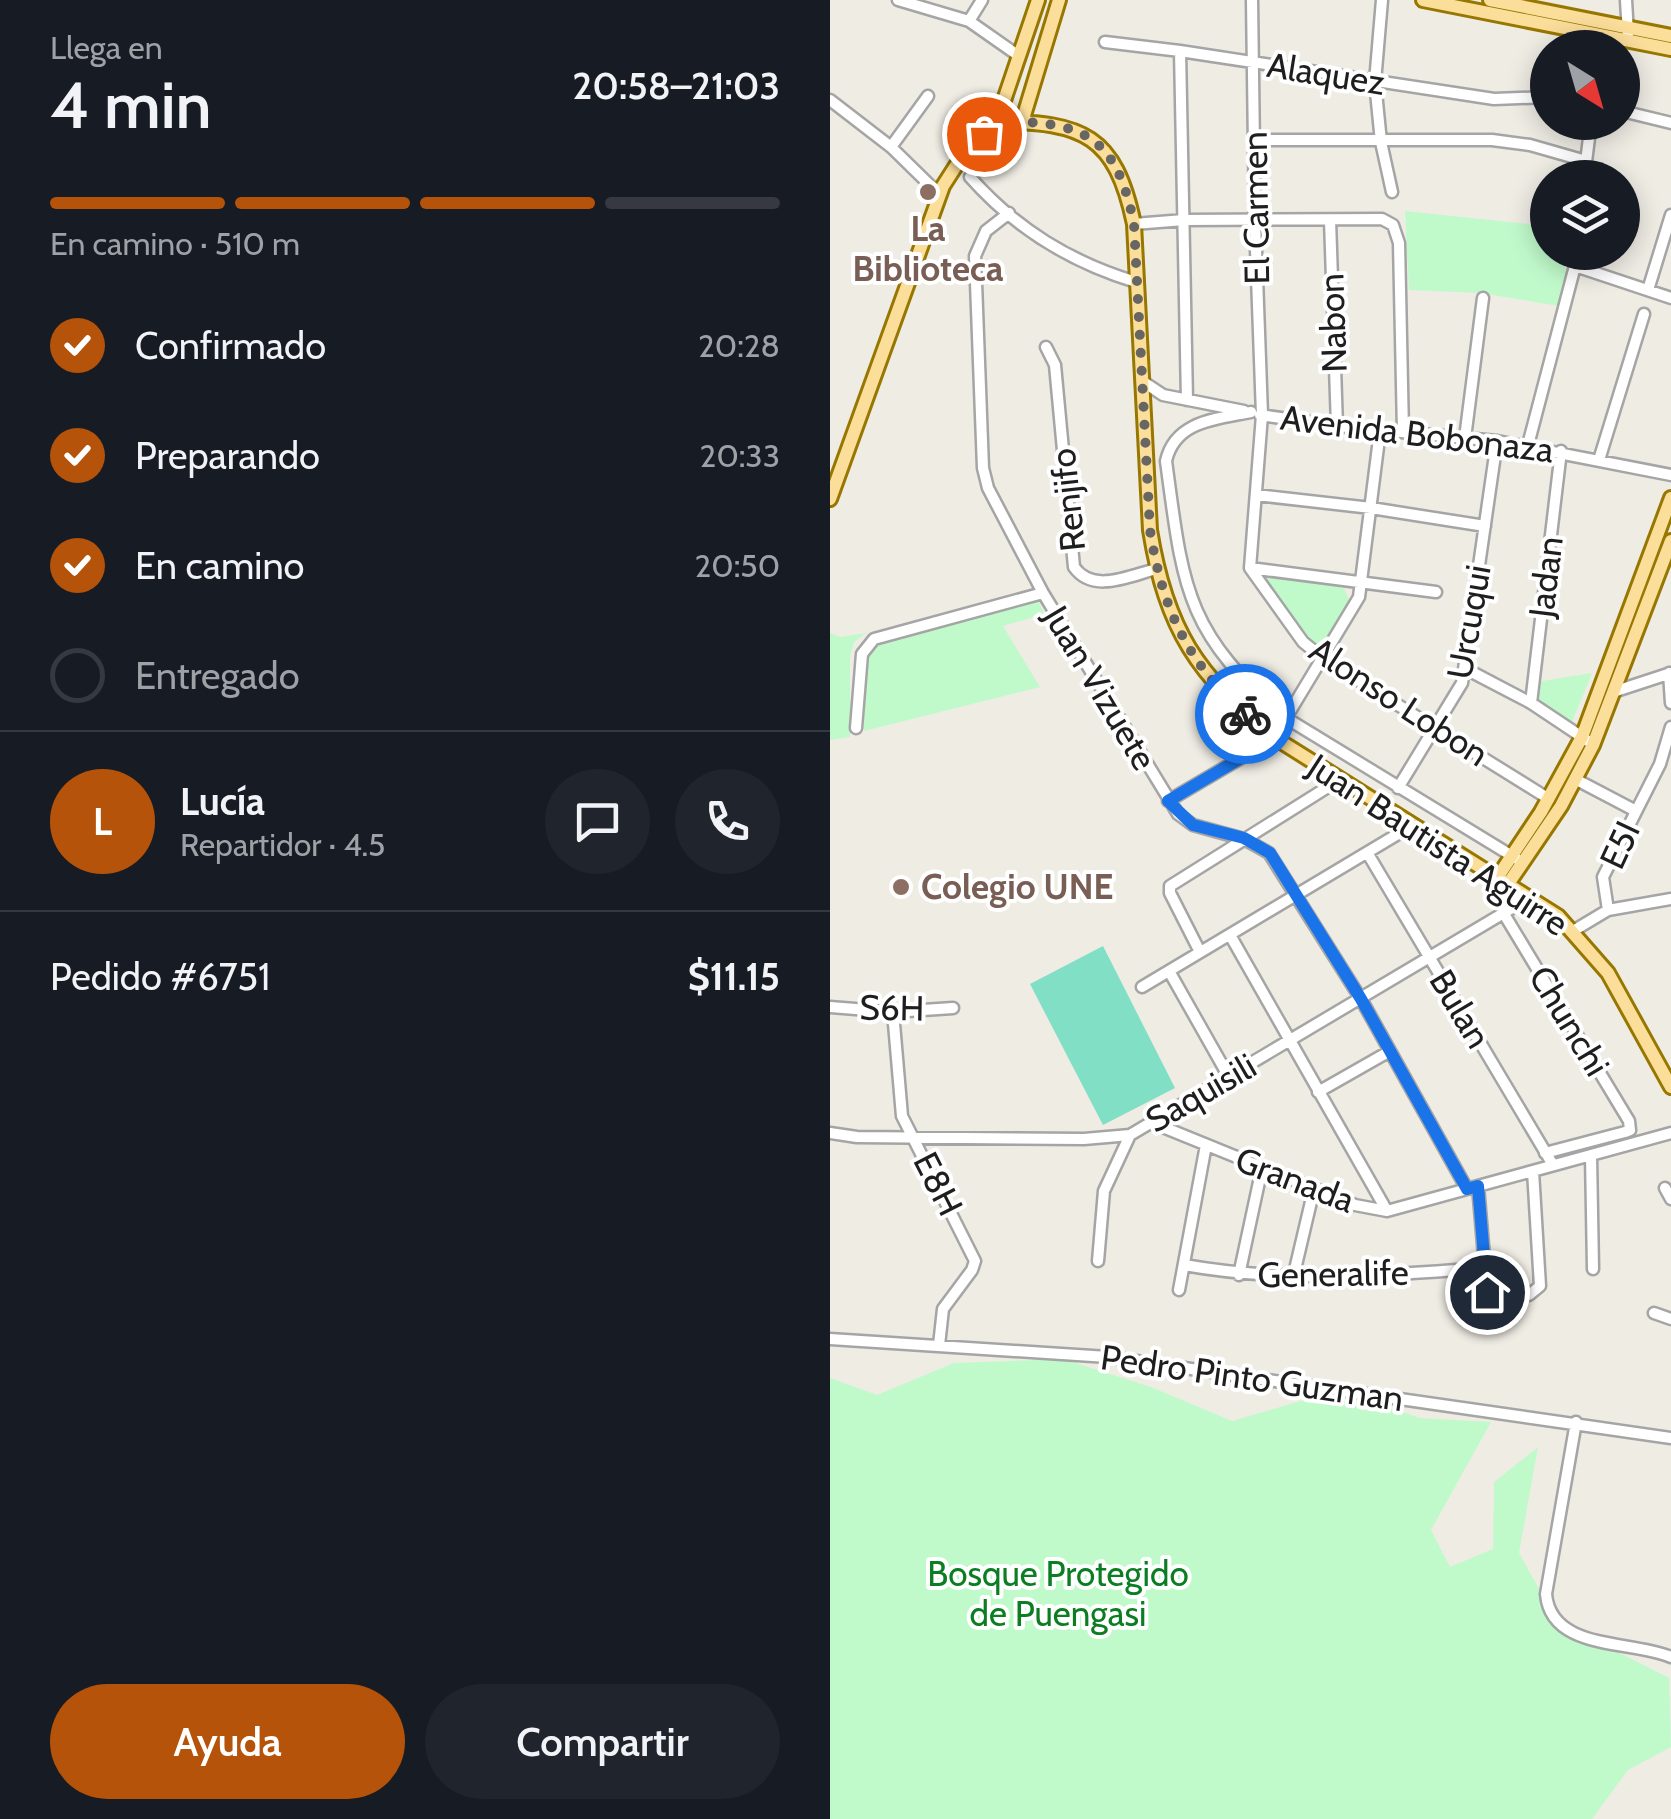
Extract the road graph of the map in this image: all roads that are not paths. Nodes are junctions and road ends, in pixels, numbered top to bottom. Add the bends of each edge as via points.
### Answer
1 (898, 0) edge
2 (982, 0) edge
3 (1038, 0) edge
4 (1058, 0) edge
5 (1252, 0) edge
6 (1382, 0) edge
7 (1423, 0) edge
8 (1490, 0) edge
9 (1626, 0) edge
10 (1528, 9) edge
11 (969, 20) junction
12 (1593, 30) edge
13 (1628, 30) edge
14 (1640, 35) edge
15 (1671, 36) edge
16 (1640, 38) edge
17 (1105, 42) dead end
18 (1671, 49) edge
19 (1180, 50) junction
20 (1019, 56) junction
21 (1253, 63) junction
22 (1375, 82) junction
23 (928, 96) dead end
24 (1530, 98) edge
25 (830, 100) edge
26 (1640, 115) edge
27 (997, 121) junction
28 (1022, 122) junction
29 (1671, 123) edge
30 (1254, 140) junction
31 (1381, 142) junction
32 (891, 147) junction
33 (1582, 160) edge
34 (970, 177) dead end
35 (1392, 192) dead end
36 (940, 194) junction
37 (1009, 213) junction
38 (1671, 215) edge
39 (1184, 220) junction
40 (1330, 220) junction
41 (1255, 222) junction
42 (1134, 224) junction
43 (1574, 270) edge
44 (1587, 270) edge
45 (1136, 282) junction
46 (1648, 290) junction
47 (1483, 298) dead end
48 (1671, 298) edge
49 (1644, 314) dead end
50 (1046, 347) dead end
51 (1141, 380) junction
52 (1163, 394) junction
53 (1188, 400) junction
54 (1142, 407) junction
55 (1256, 414) junction
56 (1337, 426) junction
57 (1380, 431) junction
58 (1403, 432) junction
59 (1464, 438) junction
60 (1497, 440) junction
61 (1528, 445) junction
62 (1561, 452) junction
63 (1599, 460) junction
64 (1671, 475) edge
65 (1256, 496) junction
66 (1671, 498) edge
67 (830, 500) edge
68 (1371, 508) junction
69 (1485, 526) junction
70 (1671, 541) edge
71 (1250, 568) junction
72 (1156, 569) junction
73 (1362, 585) junction
74 (1436, 592) dead end
75 (1044, 593) junction
76 (1324, 659) junction
77 (1466, 669) junction
78 (1670, 673) edge
79 (1613, 692) junction
80 (1531, 703) junction
81 (1671, 703) edge
82 (1286, 718) junction
83 (1671, 726) edge
84 (856, 728) dead end
85 (1436, 728) junction
86 (1275, 738) junction
87 (1587, 741) junction
88 (1576, 779) junction
89 (1339, 780) junction
90 (1398, 788) junction
91 (1549, 799) junction
92 (1168, 801) junction
93 (1636, 811) junction
94 (1412, 824) junction
95 (1244, 838) junction
96 (1368, 854) junction
97 (1517, 859) junction
98 (1502, 881) junction
99 (1298, 896) junction
100 (1530, 898) junction
101 (1671, 899) edge
102 (1608, 910) junction
103 (1504, 914) junction
104 (1573, 930) junction
105 (1230, 935) junction
106 (1200, 952) junction
107 (1430, 958) junction
108 (1169, 971) junction
109 (1142, 987) dead end
110 (1361, 999) junction
111 (830, 1007) edge
112 (953, 1008) dead end
113 (893, 1012) junction
114 (1290, 1042) junction
115 (1390, 1051) junction
116 (1229, 1077) junction
117 (1671, 1087) edge
118 (1318, 1092) junction
119 (1153, 1122) junction
120 (830, 1132) edge
121 (1671, 1132) edge
122 (1130, 1134) junction
123 (913, 1136) junction
124 (1206, 1144) junction
125 (1545, 1153) junction
126 (1591, 1155) junction
127 (1553, 1165) junction
128 (1262, 1168) junction
129 (1533, 1170) junction
130 (1473, 1187) junction
131 (1314, 1189) junction
132 (1387, 1211) junction
133 (1098, 1261) dead end
134 (1184, 1265) junction
135 (1483, 1268) junction
136 (1593, 1269) dead end
137 (1239, 1275) junction
138 (1293, 1278) junction
139 (1179, 1290) dead end
140 (1654, 1313) dead end
141 (1671, 1318) edge
142 (830, 1340) edge
143 (939, 1346) junction
144 (1576, 1422) junction
145 (1671, 1438) edge
146 (1671, 1657) edge

1 - 11 street
2 - 11 street
3 - 20 main road
4 - 28 main road
5 - 21 street, El Carmen
6 - 22 street
7 - 10 main road
8 - 10 main road
9 - 13 street
10 - 12 main road
11 - 20 street
14 - 15 main road
16 - 18 main road
17 - 19 street, Alaquez
19 - 21 street, Alaquez
19 - 39 street
20 - 27 main road
21 - 22 street, Alaquez
21 - 30 street, El Carmen
22 - 24 street, Alaquez
22 - 31 street
23 - 32 street
25 - 32 street
26 - 29 street
27 - 28 main road, Juan Bautista Aguirre
27 - 36 main road via 953,169
28 - 42 main road, Juan Bautista Aguirre via 1066,126 1098,145 1121,176
30 - 31 street
30 - 41 street, El Carmen
31 - 33 street via 1512,142
31 - 35 street
32 - 36 street
34 - 37 street
36 - 67 main road
37 - 45 street via 1080,264
37 - 75 street, Juan Vizuete via 986,230 975,256 983,468
38 - 46 street
39 - 41 street
39 - 42 street
39 - 53 street
40 - 41 street
40 - 56 street, Nabon
40 - 58 street via 1382,220 1398,236
41 - 55 street, El Carmen
42 - 45 main road, Juan Bautista Aguirre
43 - 61 street
44 - 46 street
45 - 51 main road, Juan Bautista Aguirre
46 - 48 street
47 - 59 street
49 - 63 street
50 - 72 street, Renjifo via 1055,364 1074,567 1085,579 1101,582
51 - 52 street, Avenida Bobonaza
51 - 54 main road, Juan Bautista Aguirre
52 - 53 street, Avenida Bobonaza
52 - 54 street
53 - 55 street, Avenida Bobonaza
54 - 72 main road, Juan Bautista Aguirre
55 - 56 street, Avenida Bobonaza
55 - 65 street
55 - 82 street via 1209,420 1182,432 1166,461 1182,575 1197,616 1228,663
56 - 57 street, Avenida Bobonaza
57 - 58 street, Avenida Bobonaza
57 - 68 street
58 - 59 street, Avenida Bobonaza
59 - 60 street, Avenida Bobonaza
60 - 61 street, Avenida Bobonaza
60 - 69 street, Urcuqui
61 - 62 street, Avenida Bobonaza
62 - 63 street, Avenida Bobonaza
62 - 80 street, Jadan
63 - 64 street, Avenida Bobonaza
65 - 68 street
65 - 71 street
66 - 87 main road
68 - 69 street
68 - 73 street
69 - 77 street, Urcuqui
70 - 79 main road
71 - 73 street
71 - 76 street, Alonso Lobon via 1303,642
72 - 86 main road, Juan Bautista Aguirre via 1200,667
73 - 74 street
73 - 76 street via 1354,612
75 - 84 street via 874,639 862,654
75 - 92 street, Juan Vizuete
76 - 82 street
76 - 85 street, Alonso Lobon
77 - 80 street
77 - 85 street, Urcuqui
78 - 79 street
78 - 81 street
79 - 87 main road
80 - 87 street
82 - 90 street
83 - 93 street, E5I
85 - 90 street, Urcuqui
85 - 91 street, Alonso Lobon
86 - 89 main road, Juan Bautista Aguirre
86 - 92 street
87 - 88 main road
87 - 91 main road
88 - 93 street
88 - 97 main road
89 - 94 main road, Juan Bautista Aguirre
89 - 95 street
90 - 97 street
91 - 97 main road
92 - 95 street, Juan Vizuete via 1193,825
93 - 102 street, E5I via 1603,877
94 - 96 street
94 - 98 main road, Juan Bautista Aguirre
95 - 99 street, Juan Vizuete via 1270,853
95 - 106 street via 1170,886
96 - 99 street
96 - 107 street, Bulan
97 - 98 main road
98 - 100 main road, Juan Bautista Aguirre
99 - 105 street
99 - 110 street, Juan Vizuete
100 - 103 street, Saquisili
100 - 104 main road, Juan Bautista Aguirre
101 - 102 street
102 - 104 street
103 - 107 street, Saquisili
103 - 125 street, Chunchi via 1629,1122 1630,1130
104 - 117 main road, Juan Bautista Aguirre via 1608,973
105 - 106 street
105 - 114 street
106 - 108 street
107 - 110 street, Saquisili
107 - 125 street, Bulan
108 - 109 street
108 - 116 street
110 - 114 street, Saquisili
110 - 115 street, Juan Vizuete
111 - 113 street, S6H
112 - 113 street, S6H
113 - 123 street, E8H via 902,1116
114 - 116 street, Saquisili
114 - 118 street
115 - 118 street
115 - 130 street, Juan Vizuete
116 - 119 street, Saquisili
118 - 132 street
119 - 122 street, Saquisili
119 - 124 street, Granada
120 - 123 street, Saquisili
121 - 126 street, Granada
122 - 123 street, Saquisili
122 - 133 street via 1104,1191
123 - 143 street, E8H via 975,1261 943,1309
124 - 128 street, Granada
124 - 134 street
125 - 127 street, Bulan
126 - 127 street, Granada
126 - 136 street
127 - 129 street, Granada
128 - 131 street, Granada
128 - 137 street
129 - 130 street, Granada
129 - 135 street via 1540,1286 1529,1294 1487,1292
130 - 132 street, Granada
130 - 135 street
131 - 132 street, Granada
131 - 138 street
134 - 137 street, Generalife
134 - 139 street
135 - 138 street, Generalife
137 - 138 street, Generalife
140 - 141 street
142 - 143 street, Pedro Pinto Guzman
143 - 144 street, Pedro Pinto Guzman via 1108,1357
144 - 145 street, Pedro Pinto Guzman
144 - 146 street via 1547,1606 1574,1634

